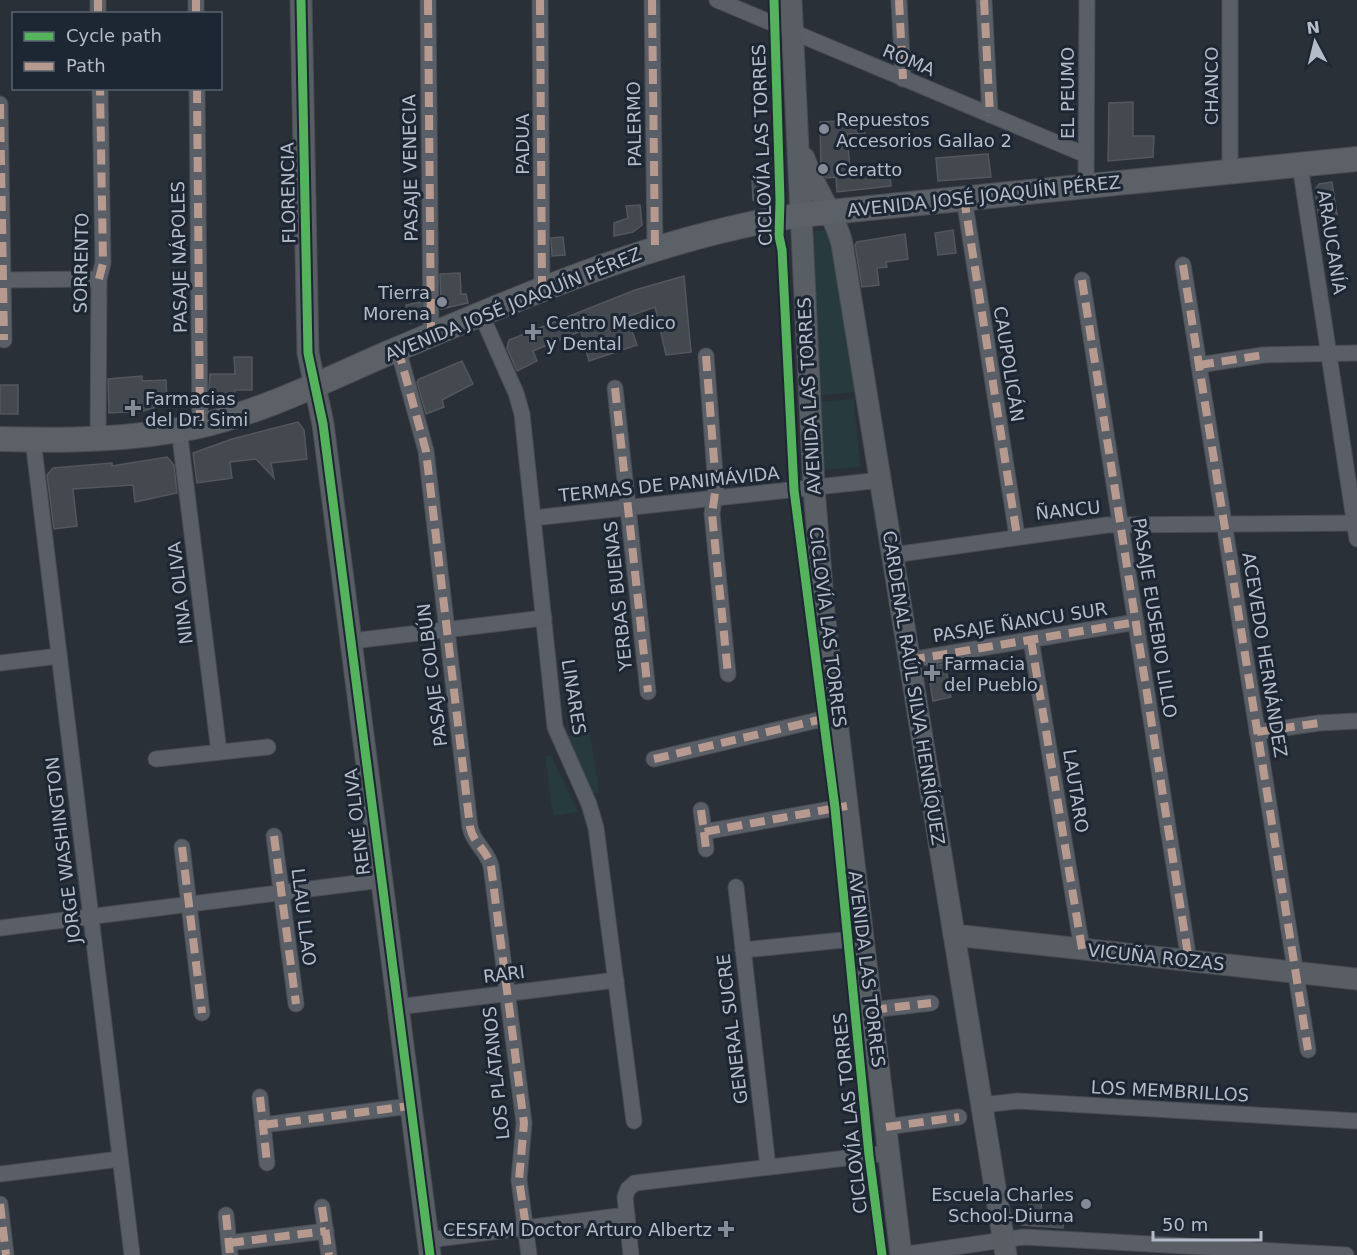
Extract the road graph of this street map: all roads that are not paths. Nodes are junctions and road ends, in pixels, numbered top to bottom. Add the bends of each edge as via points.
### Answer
1 (301, 0) edge
2 (428, 0) edge
3 (540, 0) edge
4 (652, 0) edge
5 (717, 0) edge
6 (791, 0) edge
7 (899, 0) edge
8 (984, 0) edge
9 (1086, 0) edge
10 (1230, 0) edge
11 (792, 32) junction
12 (903, 79) junction
13 (99, 90) edge
14 (196, 90) edge
15 (0, 104) edge
16 (990, 115) junction
17 (796, 129) junction
18 (1086, 155) junction
19 (1357, 159) edge
20 (1300, 165) junction
21 (1230, 172) junction
22 (1086, 186) junction
23 (964, 198) junction
24 (829, 212) junction
25 (800, 215) junction
26 (656, 248) junction
27 (1183, 265) dead end
28 (99, 279) junction
29 (2, 280) edge
30 (1082, 280) dead end
31 (542, 289) junction
32 (481, 314) junction
33 (431, 335) junction
34 (4, 340) dead end
35 (398, 349) junction
36 (1357, 352) edge
37 (1329, 353) junction
38 (705, 356) dead end
39 (1199, 365) junction
40 (314, 385) junction
41 (615, 388) dead end
42 (189, 427) junction
43 (98, 438) junction
44 (0, 439) edge
45 (33, 440) junction
46 (881, 480) junction
47 (814, 488) junction
48 (714, 498) junction
49 (628, 508) junction
50 (533, 518) junction
51 (1224, 523) junction
52 (1356, 523) edge
53 (1120, 524) junction
54 (1017, 536) junction
55 (1357, 538) edge
56 (893, 555) junction
57 (544, 618) junction
58 (1136, 622) junction
59 (446, 630) junction
60 (1031, 640) junction
61 (352, 641) junction
62 (59, 656) junction
63 (910, 660) junction
64 (0, 663) edge
65 (728, 674) dead end
66 (648, 692) dead end
67 (836, 716) junction
68 (1357, 721) edge
69 (1257, 732) junction
70 (268, 747) dead end
71 (219, 752) junction
72 (156, 759) dead end
73 (654, 759) dead end
74 (847, 806) junction
75 (701, 810) dead end
76 (704, 832) junction
77 (274, 836) dead end
78 (182, 847) dead end
79 (706, 849) dead end
80 (381, 880) junction
81 (736, 887) dead end
82 (281, 893) junction
83 (189, 904) junction
84 (91, 917) junction
85 (0, 928) edge
86 (954, 935) junction
87 (863, 938) junction
88 (1082, 949) junction
89 (743, 951) junction
90 (1190, 961) junction
91 (1296, 973) junction
92 (1357, 979) edge
93 (616, 980) junction
94 (508, 993) junction
95 (932, 1003) dead end
96 (296, 1004) dead end
97 (397, 1007) junction
98 (872, 1010) junction
99 (202, 1013) dead end
100 (1308, 1050) dead end
101 (260, 1097) dead end
102 (982, 1105) junction
103 (410, 1106) junction
104 (959, 1117) dead end
105 (634, 1121) dead end
106 (1357, 1121) edge
107 (263, 1125) junction
108 (886, 1127) junction
109 (890, 1153) junction
110 (120, 1159) junction
111 (267, 1163) dead end
112 (768, 1167) junction
113 (0, 1174) edge
114 (0, 1204) edge
115 (322, 1207) dead end
116 (226, 1215) dead end
117 (627, 1215) junction
118 (526, 1227) junction
119 (326, 1231) junction
120 (429, 1247) edge
121 (1004, 1248) edge
122 (230, 1249) edge
123 (6, 1255) edge
124 (132, 1255) edge
125 (329, 1255) edge
126 (529, 1255) edge
127 (631, 1255) edge
128 (901, 1255) edge
129 (1346, 1255) edge

1 - 40 main road, FLORENCIA via 308,353
2 - 33 street, PASAJE VENECIA
3 - 31 street, PADUA
4 - 26 street, PALERMO
5 - 11 street, ROMA
6 - 11 main road, AVENIDA LAS TORRES
7 - 12 street
8 - 16 street
9 - 18 street, EL PEUMO
10 - 21 street, CHANCO
11 - 12 street, ROMA
11 - 17 main road, AVENIDA LAS TORRES
12 - 16 street, ROMA
13 - 28 street, SORRENTO via 103,263
14 - 42 street, PASAJE NÁPOLES
15 - 29 street
16 - 18 street, ROMA
17 - 24 main road, CARDENAL RAÚL SILVA HENRÍQUEZ via 811,178
17 - 25 main road, AVENIDA LAS TORRES
18 - 22 street, EL PEUMO
19 - 20 main road, AVENIDA JOSÉ JOAQUÍN PÉREZ
20 - 21 main road, AVENIDA JOSÉ JOAQUÍN PÉREZ
20 - 37 street, ARAUCANÍA
21 - 22 main road, AVENIDA JOSÉ JOAQUÍN PÉREZ
22 - 23 main road, AVENIDA JOSÉ JOAQUÍN PÉREZ
23 - 24 main road, AVENIDA JOSÉ JOAQUÍN PÉREZ
23 - 54 street, CAUPOLICÁN
24 - 25 main road, AVENIDA JOSÉ JOAQUÍN PÉREZ
24 - 46 main road, CARDENAL RAÚL SILVA HENRÍQUEZ via 842,244
25 - 26 main road, AVENIDA JOSÉ JOAQUÍN PÉREZ via 742,225
25 - 47 main road, AVENIDA LAS TORRES
26 - 31 main road, AVENIDA JOSÉ JOAQUÍN PÉREZ
27 - 39 street, ACEVEDO HERNÁNDEZ
28 - 29 street
28 - 43 street, SORRENTO
29 - 34 street
30 - 53 street, PASAJE EUSEBIO LILLO
31 - 32 main road, AVENIDA JOSÉ JOAQUÍN PÉREZ
32 - 33 main road, AVENIDA JOSÉ JOAQUÍN PÉREZ
32 - 50 street, LINARES via 519,404
33 - 35 main road, AVENIDA JOSÉ JOAQUÍN PÉREZ
35 - 40 main road, AVENIDA JOSÉ JOAQUÍN PÉREZ
35 - 59 street, PASAJE COLBÚN via 423,437
36 - 37 street
37 - 39 street via 1263,356
37 - 52 street, ARAUCANÍA
38 - 48 street
39 - 51 street, ACEVEDO HERNÁNDEZ
40 - 42 main road, AVENIDA JOSÉ JOAQUÍN PÉREZ
40 - 61 main road, RENÉ OLIVA via 323,424
41 - 49 street, YERBAS BUENAS
42 - 43 main road, AVENIDA JOSÉ JOAQUÍN PÉREZ
42 - 71 street, NINA OLIVA
43 - 45 main road, AVENIDA JOSÉ JOAQUÍN PÉREZ
44 - 45 main road, AVENIDA JOSÉ JOAQUÍN PÉREZ
45 - 62 street, JORGE WASHINGTON
46 - 47 street, TERMAS DE PANIMÁVIDA
46 - 56 main road, CARDENAL RAÚL SILVA HENRÍQUEZ
47 - 48 street, TERMAS DE PANIMÁVIDA
47 - 67 main road, AVENIDA LAS TORRES
48 - 49 street, TERMAS DE PANIMÁVIDA
48 - 65 street via 712,514
49 - 50 street, TERMAS DE PANIMÁVIDA
49 - 66 street, YERBAS BUENAS
50 - 57 street, LINARES
51 - 52 street, ÑANCU
51 - 53 street, ÑANCU
51 - 69 street, ACEVEDO HERNÁNDEZ
52 - 55 street, ARAUCANÍA
53 - 54 street, ÑANCU
53 - 58 street, PASAJE EUSEBIO LILLO
54 - 56 street, ÑANCU
56 - 63 main road, CARDENAL RAÚL SILVA HENRÍQUEZ
57 - 59 street
57 - 93 street, LINARES via 557,735 596,828
58 - 60 street, PASAJE ÑANCU SUR
58 - 90 street, PASAJE EUSEBIO LILLO
59 - 61 street
59 - 94 street, PASAJE COLBÚN via 470,827 491,866
60 - 63 street, PASAJE ÑANCU SUR
60 - 88 street, LAUTARO
61 - 80 main road, RENÉ OLIVA
62 - 64 street
62 - 84 street, JORGE WASHINGTON
63 - 86 main road, CARDENAL RAÚL SILVA HENRÍQUEZ
67 - 73 street
67 - 74 main road, AVENIDA LAS TORRES
68 - 69 street
69 - 91 street, ACEVEDO HERNÁNDEZ
70 - 71 street
71 - 72 street
74 - 76 street
74 - 87 main road, AVENIDA LAS TORRES
75 - 76 street
76 - 79 street
77 - 82 street, LLAU LLAO
78 - 83 street
80 - 82 street
80 - 97 main road, RENÉ OLIVA
81 - 89 street, GENERAL SUCRE
82 - 83 street
82 - 96 street, LLAU LLAO
83 - 84 street
83 - 99 street
84 - 85 street
84 - 110 street, JORGE WASHINGTON
86 - 88 main road, VICUÑA ROZAS
86 - 102 main road, CARDENAL RAÚL SILVA HENRÍQUEZ
87 - 89 street
87 - 98 main road, AVENIDA LAS TORRES
88 - 90 main road, VICUÑA ROZAS
89 - 112 street, GENERAL SUCRE
90 - 91 main road, VICUÑA ROZAS
91 - 92 main road, VICUÑA ROZAS
91 - 100 street, ACEVEDO HERNÁNDEZ
93 - 94 street, RARI
93 - 105 street, LINARES
94 - 97 street, RARI
94 - 118 street, LOS PLÁTANOS via 524,1123 519,1180
95 - 98 street
97 - 103 main road, RENÉ OLIVA
98 - 108 main road, AVENIDA LAS TORRES
101 - 107 street
102 - 106 street, LOS MEMBRILLOS via 1018,1101
102 - 121 main road, CARDENAL RAÚL SILVA HENRÍQUEZ
103 - 107 street
103 - 120 main road, RENÉ OLIVA
104 - 108 street
107 - 111 street
108 - 109 main road, AVENIDA LAS TORRES
109 - 112 street
109 - 128 main road, AVENIDA LAS TORRES
110 - 113 street
110 - 124 street, JORGE WASHINGTON
112 - 117 street via 639,1182 628,1189 625,1197
114 - 123 street
115 - 119 street
116 - 122 street
117 - 118 street
117 - 127 street
118 - 120 street
118 - 126 street, LOS PLÁTANOS
119 - 122 street
119 - 125 street
121 - 128 street
121 - 129 street via 1024,1237

